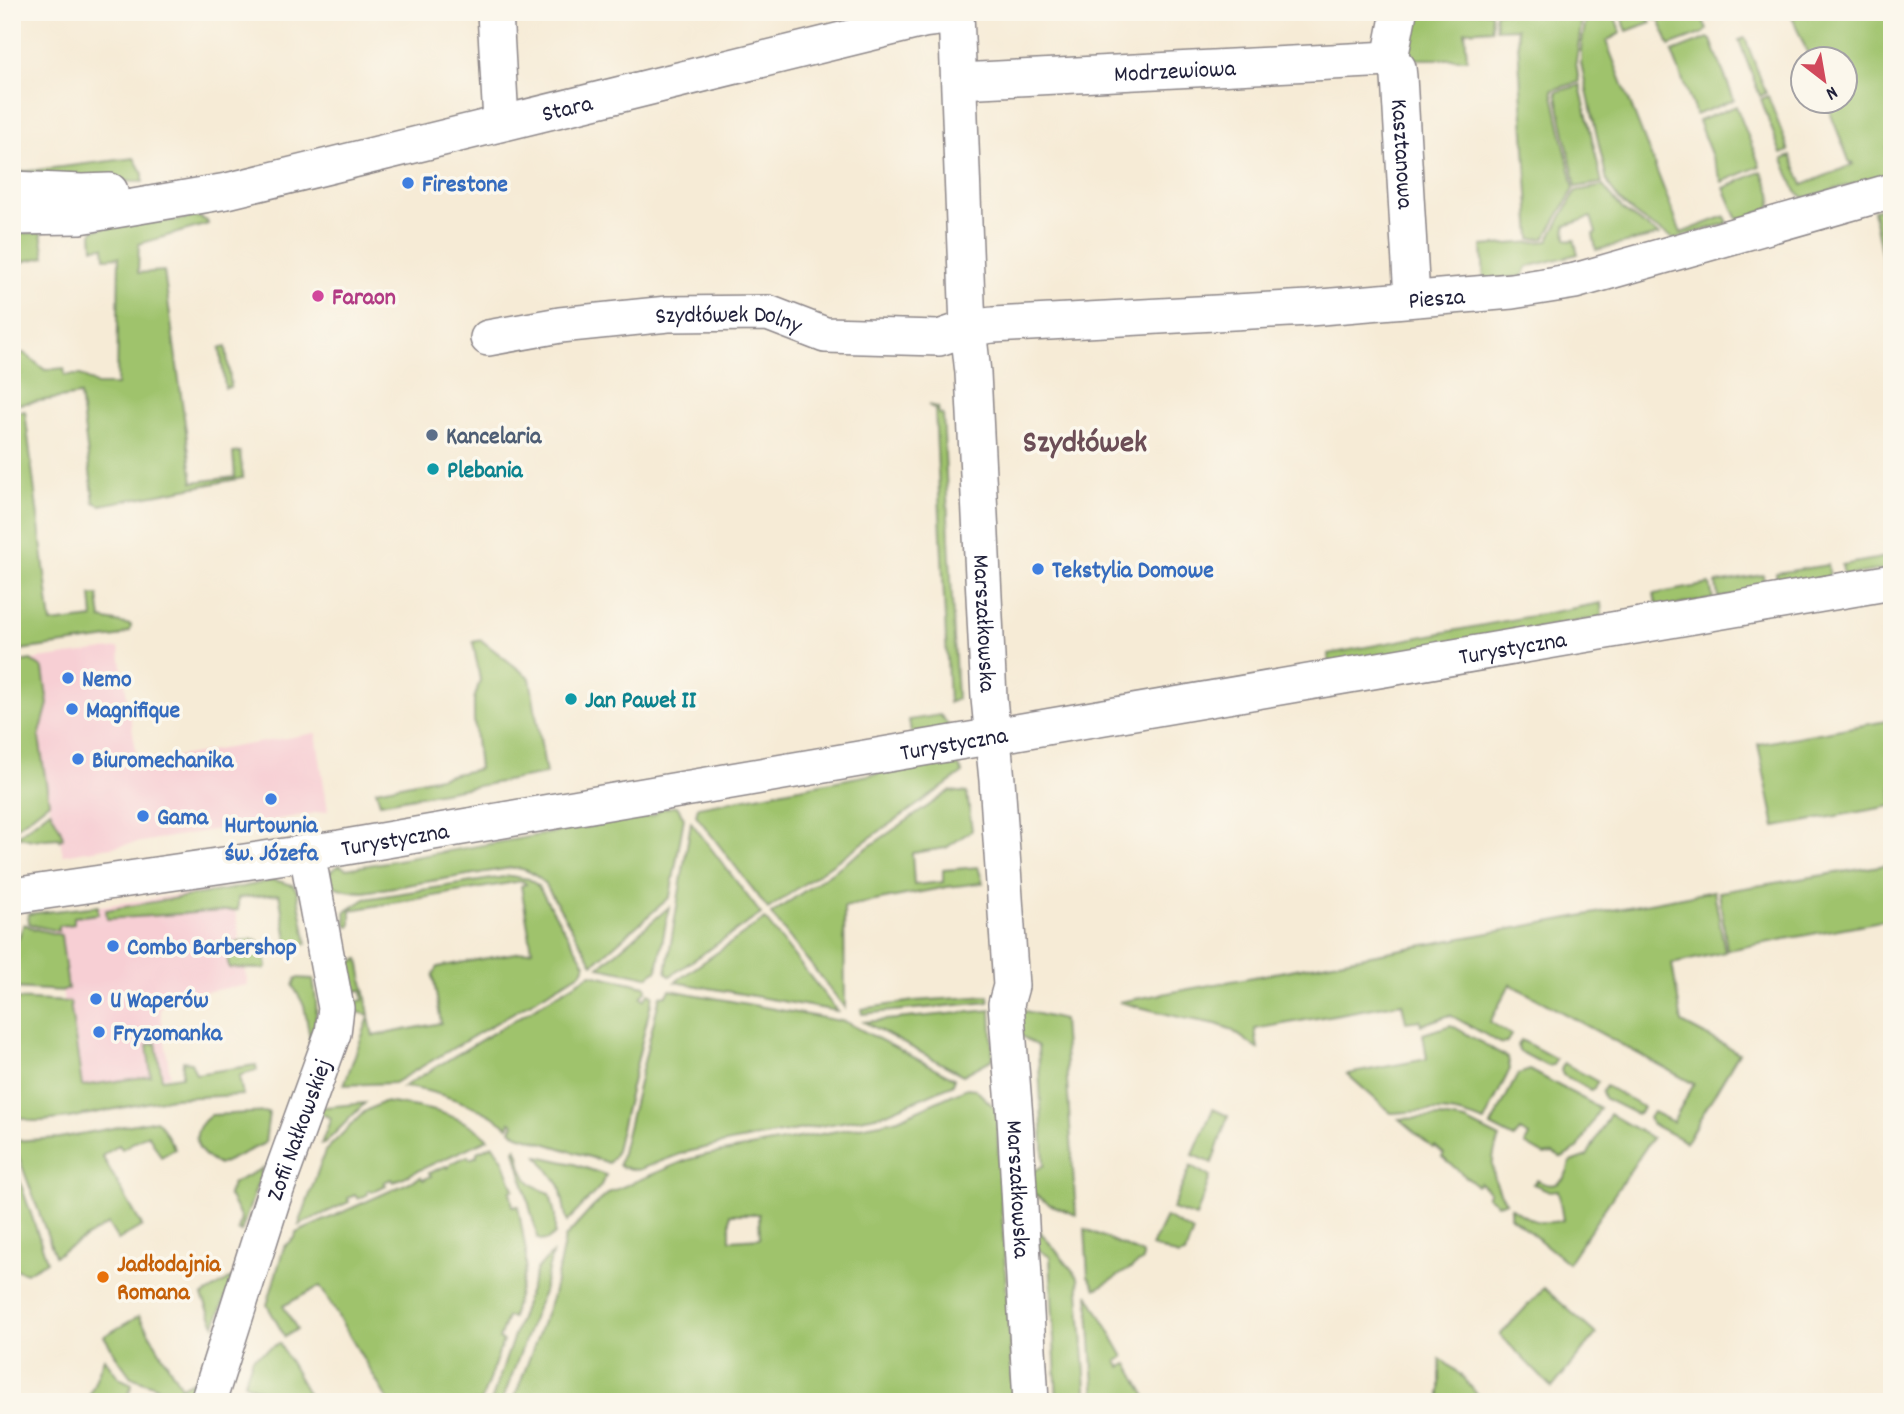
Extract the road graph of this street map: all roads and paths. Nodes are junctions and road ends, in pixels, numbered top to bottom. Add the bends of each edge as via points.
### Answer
1 (495, 12) edge
2 (1399, 12) edge
3 (956, 14) edge
4 (1390, 59) junction
5 (960, 81) junction
6 (501, 122) junction
7 (12, 189) edge
8 (1892, 191) edge
9 (176, 199) junction
10 (12, 217) edge
11 (1412, 298) junction
12 (968, 328) junction
13 (488, 338) dead end
14 (1892, 582) edge
15 (993, 735) junction
16 (307, 853) junction
17 (12, 897) edge
18 (208, 1402) edge
19 (1031, 1402) edge

1 - 6 street
2 - 4 street, Kasztanowa
3 - 5 street, Marszałkowska
3 - 6 street, Stara
4 - 5 street, Modrzewiowa
4 - 11 street, Kasztanowa via 1399,77
5 - 12 street, Marszałkowska
6 - 9 street, Stara via 227,191
7 - 9 street, Stara via 121,191
8 - 11 street, Piesza via 1575,281
9 - 10 street, Stara via 79,216
11 - 12 street, Piesza
12 - 13 street, Szydłówek Dolny via 939,338 825,335 768,313 668,314
12 - 15 street, Marszałkowska
14 - 15 street, Turystyczna
15 - 16 street, Turystyczna
15 - 19 street, Marszałkowska via 1011,986 1006,1004
16 - 17 street, Turystyczna
16 - 18 street, Zofii Nałkowskiej via 336,1007 333,1033 273,1198

